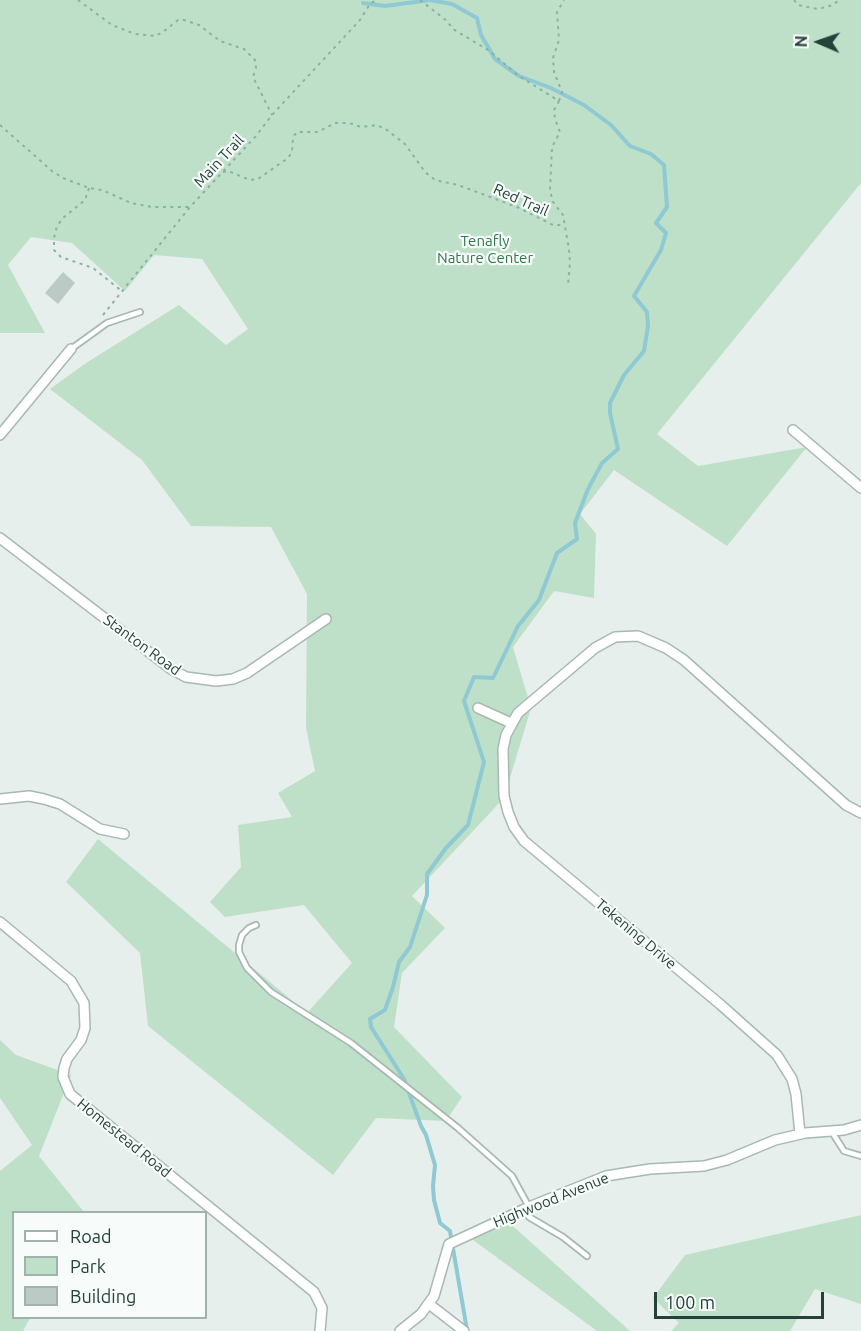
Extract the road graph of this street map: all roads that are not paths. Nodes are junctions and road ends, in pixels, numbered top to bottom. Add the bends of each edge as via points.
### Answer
1 (140, 312) dead end
2 (71, 349) joint
3 (793, 430) dead end
4 (0, 435) edge
5 (861, 488) edge
6 (0, 538) edge
7 (326, 619) dead end
8 (478, 708) dead end
9 (511, 723) junction
10 (0, 799) edge
11 (861, 813) edge
12 (124, 834) dead end
13 (0, 922) edge
14 (256, 925) dead end
15 (861, 1125) edge
16 (832, 1132) junction
17 (800, 1134) junction
18 (861, 1156) edge
19 (527, 1208) junction
20 (587, 1256) dead end
21 (429, 1304) junction
22 (320, 1331) edge
23 (400, 1331) edge
24 (464, 1331) edge

1 - 2 lane via 107,323
2 - 4 street
3 - 5 street
6 - 7 street, Stanton Road via 171,669 186,676 216,681 233,679
8 - 9 street
9 - 11 street, Tekening Drive via 605,641 638,636 684,660 846,804
9 - 17 street, Tekening Drive via 503,749 504,796 511,820 524,841 777,1055 792,1079
10 - 12 street via 44,799 60,804 100,829
13 - 22 street, Homestead Road via 71,981 84,1003 85,1028 64,1068 70,1094 314,1292 322,1308
14 - 19 lane via 242,935 239,945 247,968 272,992 351,1043 458,1128 512,1176
15 - 16 street, Highwood Avenue
16 - 17 street, Highwood Avenue
16 - 18 lane via 844,1151
17 - 19 street, Highwood Avenue via 704,1166 650,1168 606,1176
19 - 20 lane via 529,1217
19 - 21 street, Highwood Avenue via 449,1244
21 - 23 street, Highwood Avenue
21 - 24 street

